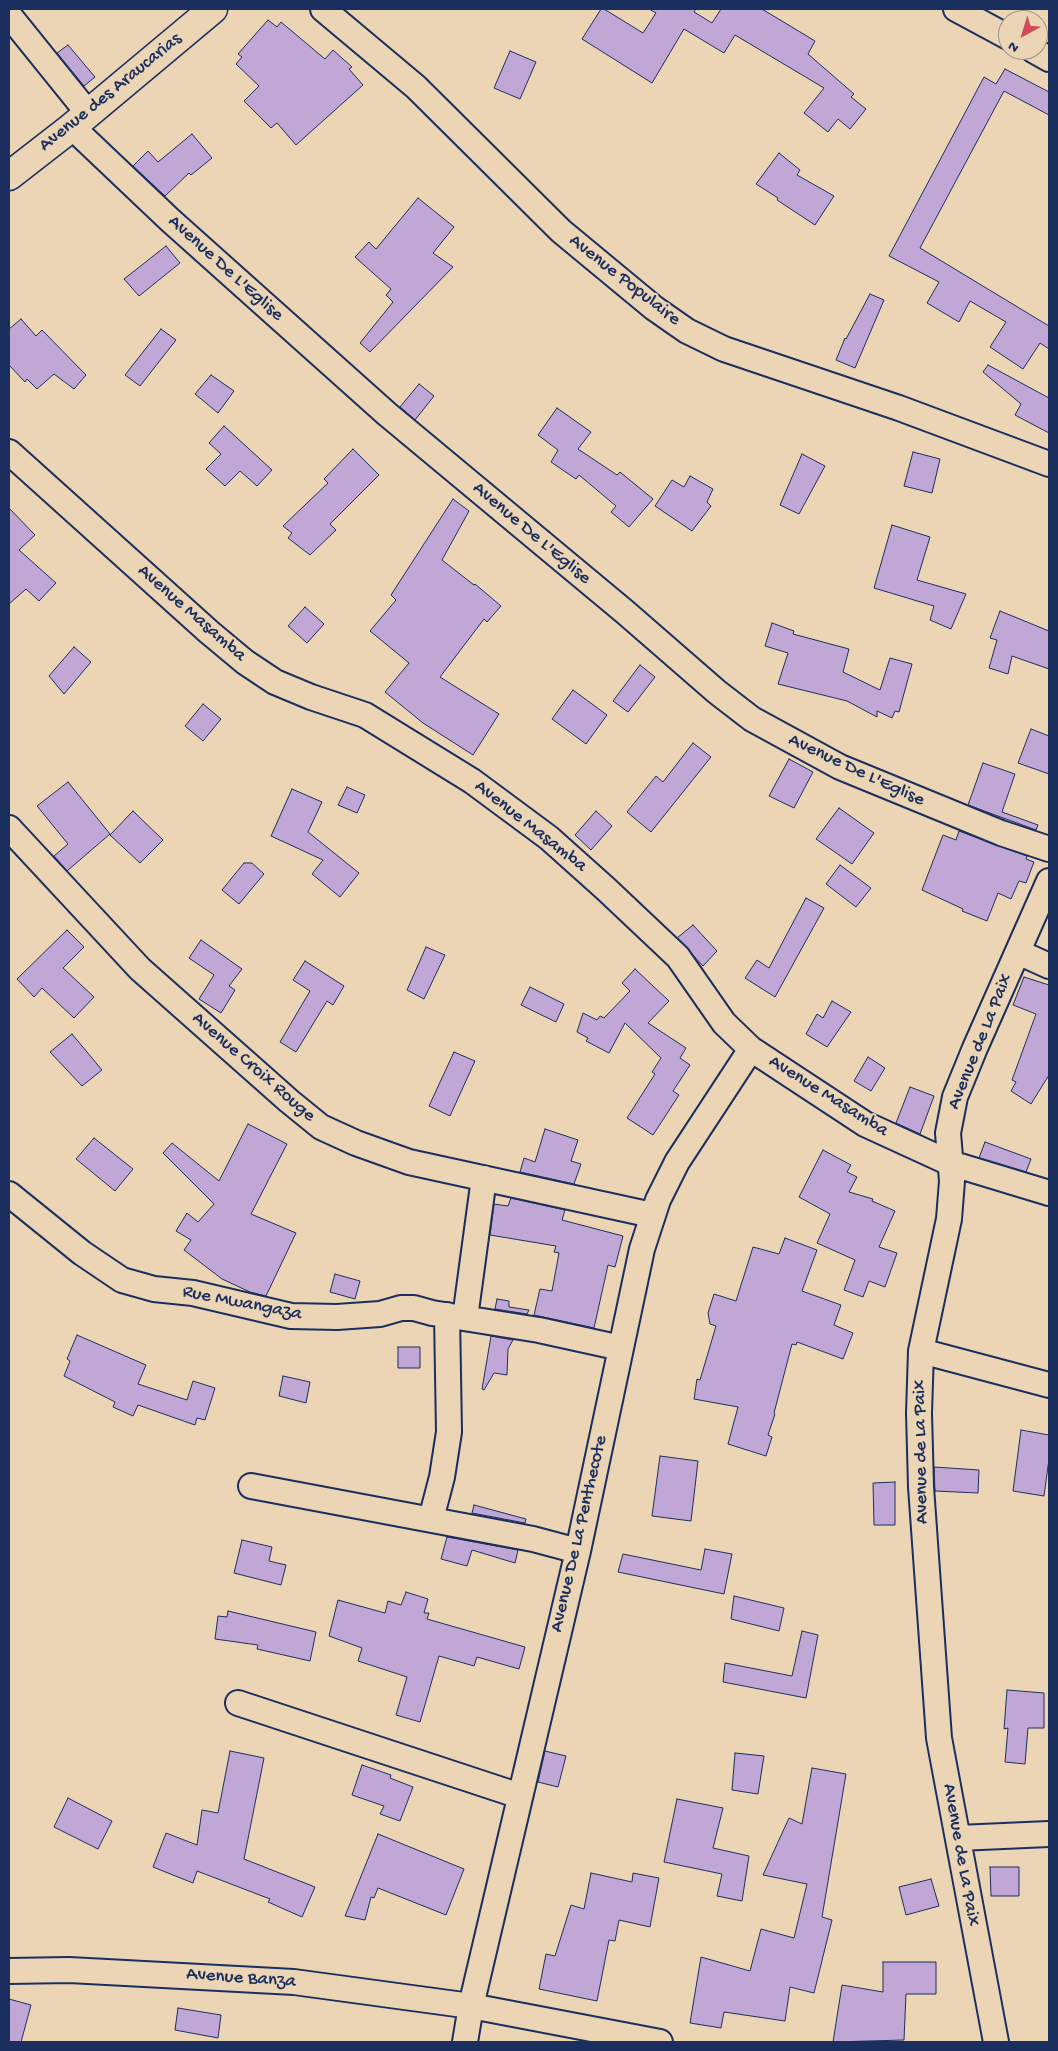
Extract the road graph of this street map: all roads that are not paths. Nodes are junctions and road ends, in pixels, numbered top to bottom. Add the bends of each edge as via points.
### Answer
1 (213, 9) edge
2 (323, 9) edge
3 (956, 9) edge
4 (9, 16) edge
5 (998, 32) edge
6 (80, 120) junction
7 (9, 176) edge
8 (9, 452) edge
9 (1049, 464) edge
10 (9, 828) edge
11 (1049, 849) edge
12 (1049, 880) edge
13 (1018, 952) junction
14 (1049, 966) edge
15 (751, 1049) junction
16 (950, 1163) junction
17 (484, 1178) junction
18 (1049, 1193) edge
19 (9, 1194) edge
20 (652, 1215) junction
21 (456, 1317) junction
22 (621, 1348) junction
23 (920, 1352) junction
24 (1049, 1385) edge
25 (251, 1486) dead end
26 (431, 1519) junction
27 (578, 1551) junction
28 (238, 1703) dead end
29 (520, 1796) junction
30 (1049, 1834) edge
31 (958, 1838) junction
32 (9, 1971) edge
33 (472, 2006) junction
34 (465, 2042) edge
35 (660, 2042) edge
36 (996, 2042) edge

1 - 6 street, Avenue des Araucarias
2 - 9 street, Avenue Populaire via 416,87 561,231 687,331 724,349 900,408
3 - 5 street
4 - 6 street, Avenue De L'Eglise
6 - 7 street, Avenue des Araucarias
6 - 11 street, Avenue De L'Eglise via 170,220 388,414 752,719 848,770 1001,833
8 - 15 street, Avenue Masamba via 245,662 275,682 311,698 365,715 472,781 549,838 678,957 724,1023
10 - 17 street, Avenue Croix Rouge via 140,969 321,1127 409,1162
12 - 13 street, Avenue de La Paix
13 - 14 street
13 - 16 street, Avenue de La Paix via 955,1097 948,1133
15 - 16 street, Avenue Masamba via 866,1124
15 - 20 street, Avenue De La Penthecote via 677,1162
16 - 18 street, Avenue Masamba
16 - 23 street, Avenue de La Paix via 952,1181 948,1219
17 - 20 street, Avenue Croix Rouge
17 - 21 street
19 - 21 street, Rue Mwangaza via 82,1253 122,1280 154,1289 193,1293 291,1316 371,1315 414,1308
20 - 22 street, Avenue De La Penthecote
21 - 22 street, Rue Mwangaza via 539,1330
21 - 26 street via 449,1432
22 - 27 street, Avenue De La Penthecote
23 - 24 street
23 - 31 street, Avenue de La Paix via 921,1487 939,1738
25 - 26 street
26 - 27 street
27 - 29 street, Avenue De La Penthecote
28 - 29 street
29 - 33 street, Avenue De La Penthecote
30 - 31 street
31 - 36 street, Avenue de La Paix
32 - 33 street, Avenue Banza via 69,1970 294,1982
33 - 34 street, Avenue De La Penthecote
33 - 35 street, Avenue Banza

